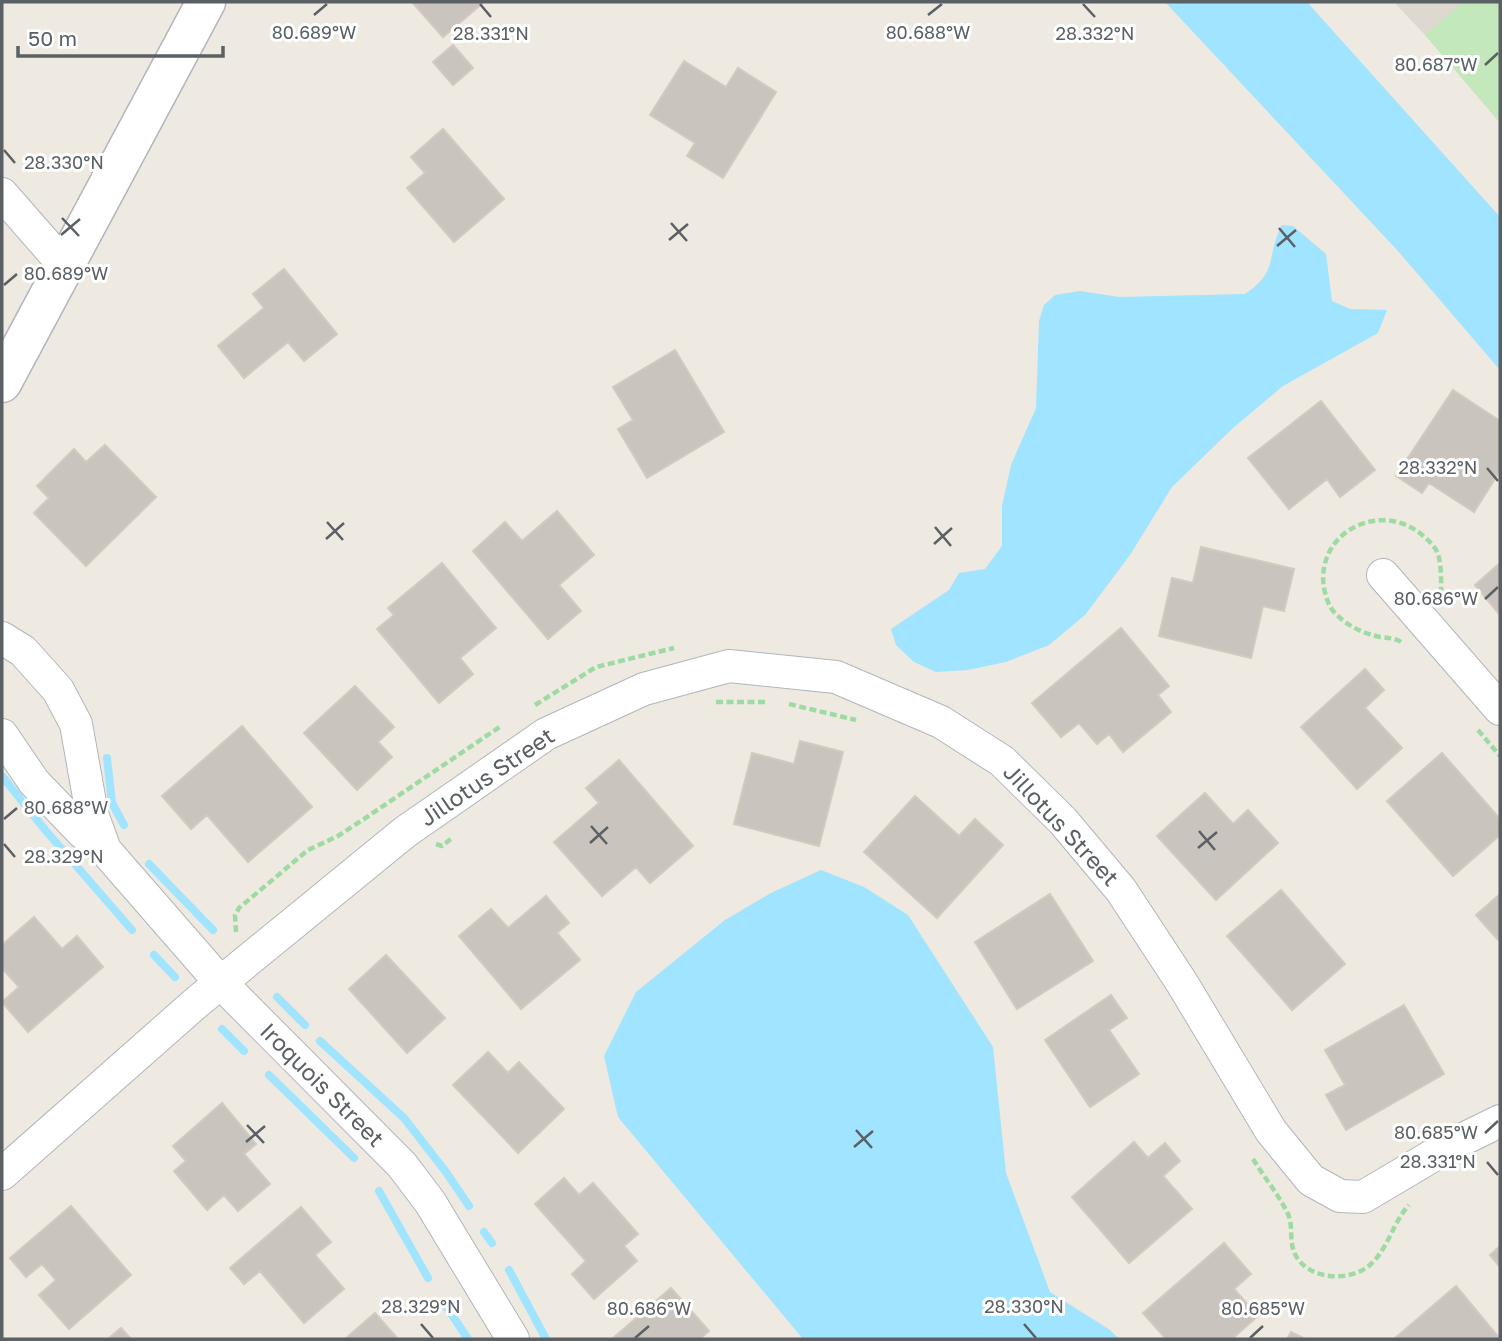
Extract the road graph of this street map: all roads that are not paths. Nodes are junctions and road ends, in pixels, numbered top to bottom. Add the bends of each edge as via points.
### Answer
1 (206, 2) edge
2 (2, 194) edge
3 (65, 266) junction
4 (2, 383) edge
5 (1384, 575) dead end
6 (2, 638) edge
7 (1500, 709) edge
8 (2, 736) edge
9 (105, 850) junction
10 (232, 973) junction
11 (1500, 1121) edge
12 (2, 1174) edge
13 (513, 1339) edge

1 - 3 street
2 - 3 street
3 - 4 street
5 - 7 street
6 - 9 street, Iroquois Street via 23,651 58,690 76,724 92,814
8 - 9 street, Iroquois Street via 34,782
9 - 10 street, Iroquois Street
10 - 11 street, Jillotus Street via 405,832 546,734 644,688 729,666 836,677 951,728 1002,761 1063,821 1121,890 1271,1131 1311,1180 1340,1196 1363,1197
10 - 12 street, Jillotus Street
10 - 13 street, Iroquois Street via 402,1165 430,1202

